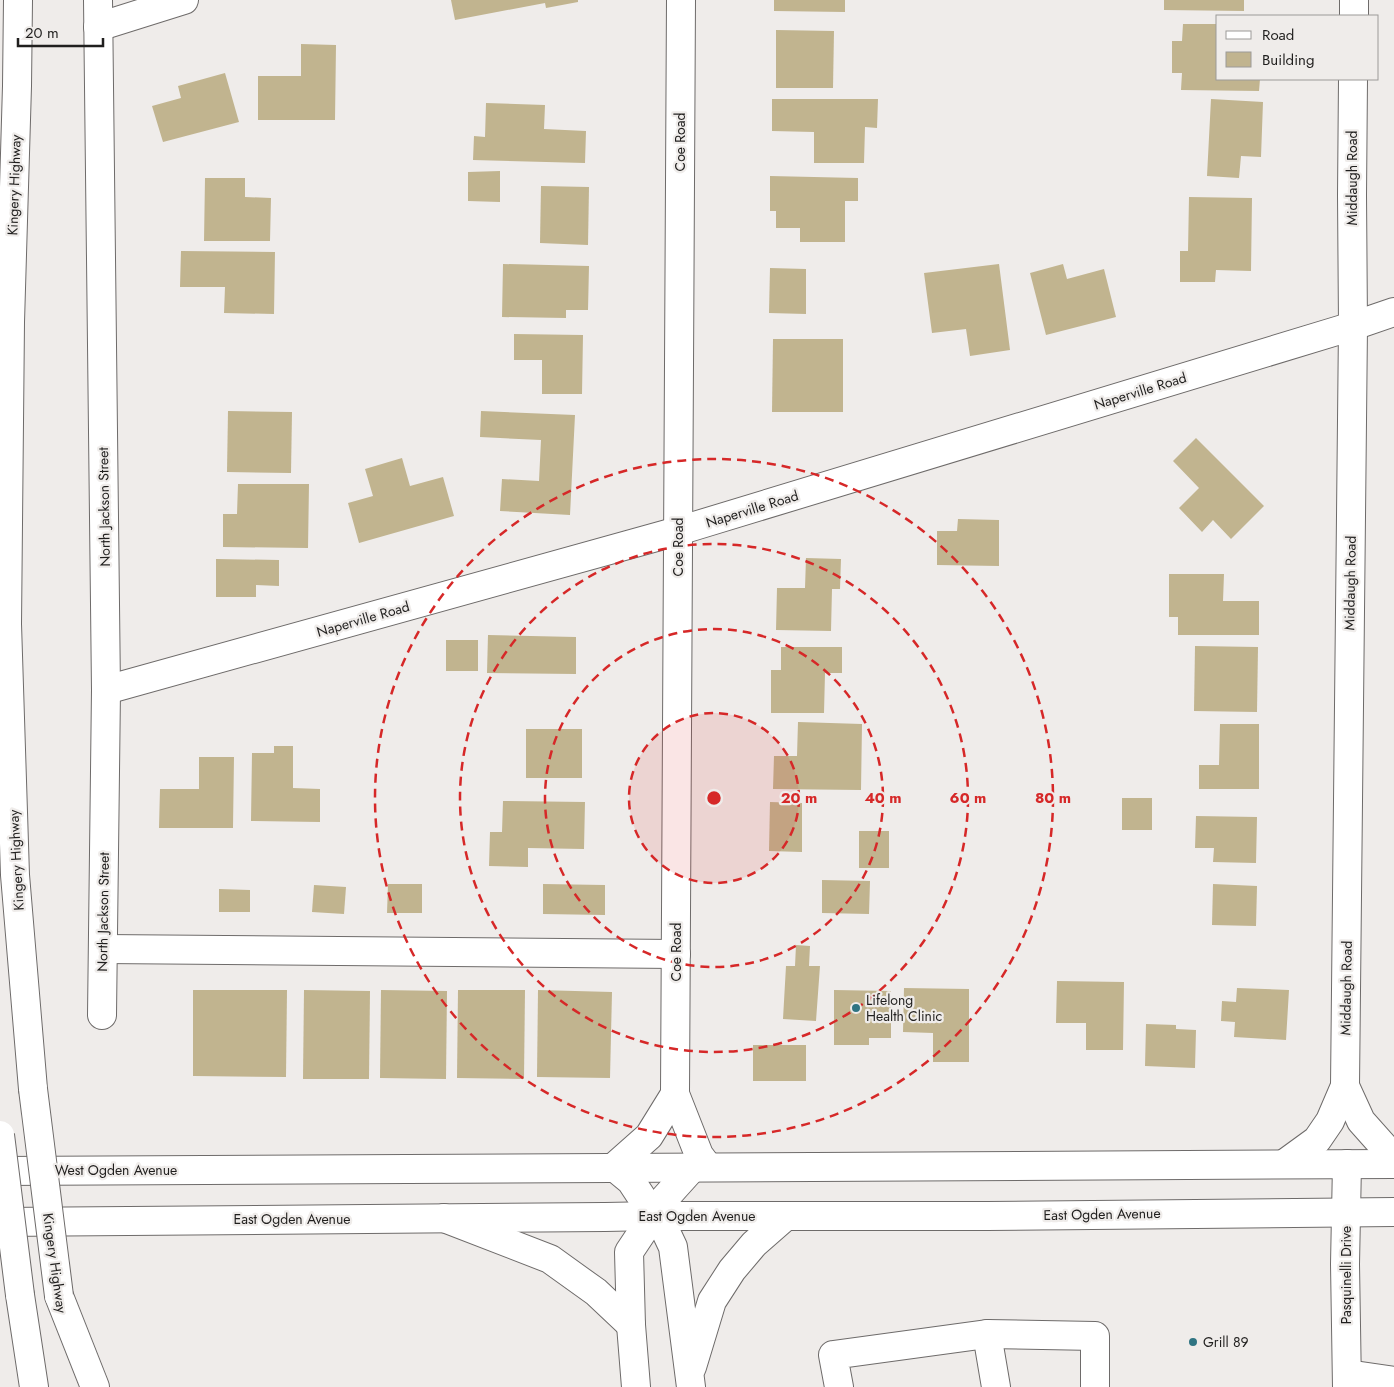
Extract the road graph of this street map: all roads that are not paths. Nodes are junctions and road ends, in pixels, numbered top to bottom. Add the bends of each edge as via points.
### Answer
1 (18, 0) edge
2 (98, 0) edge
3 (184, 0) edge
4 (681, 0) edge
5 (1354, 0) edge
6 (1354, 15) edge
7 (98, 27) junction
8 (1353, 80) edge
9 (1394, 312) edge
10 (1353, 326) junction
11 (678, 532) junction
12 (106, 690) junction
13 (103, 949) junction
14 (676, 954) junction
15 (102, 1015) dead end
16 (1345, 1086) junction
17 (674, 1094) junction
18 (0, 1135) edge
19 (1394, 1156) edge
20 (1284, 1164) junction
21 (1347, 1164) junction
22 (1394, 1164) edge
23 (614, 1167) junction
24 (700, 1167) junction
25 (0, 1171) edge
26 (1346, 1211) junction
27 (1394, 1212) edge
28 (654, 1216) junction
29 (786, 1216) junction
30 (444, 1218) junction
31 (0, 1222) edge
32 (20, 1295) junction
33 (59, 1296) junction
34 (631, 1325) junction
35 (987, 1334) junction
36 (1394, 1380) edge
37 (691, 1381) edge
38 (1347, 1381) edge
39 (24, 1387) edge
40 (34, 1387) edge
41 (74, 1387) edge
42 (95, 1387) edge
43 (636, 1387) edge
44 (839, 1387) edge
45 (996, 1387) edge
46 (1095, 1387) edge

1 - 33 main road, Kingery Highway, bridge via 7,624 15,875 33,1089
2 - 7 main road, North Jackson Street
3 - 7 main road
4 - 11 main road, Coe Road
5 - 6 main road
7 - 12 main road, North Jackson Street
8 - 10 main road, Middaugh Road
9 - 10 main road, Naperville Road
10 - 11 main road, Naperville Road
10 - 16 main road, Middaugh Road
11 - 12 main road, Naperville Road
11 - 14 main road, Coe Road
12 - 13 main road, North Jackson Street
13 - 14 main road
13 - 15 main road, North Jackson Street
14 - 17 main road, Coe Road
16 - 19 main road via 1361,1121
16 - 20 main road via 1330,1121 1317,1140
17 - 23 main road, Coe Road via 650,1136
17 - 24 main road, Coe Road via 699,1155
18 - 32 main road, bridge
20 - 21 main road
20 - 24 main road
21 - 22 main road
21 - 26 main road, Pasquinelli Drive
23 - 24 main road
23 - 25 main road, West Ogden Avenue
23 - 28 main road via 631,1181
24 - 28 main road via 665,1198
26 - 27 main road, East Ogden Avenue
26 - 29 main road, East Ogden Avenue
26 - 38 main road, Pasquinelli Drive
28 - 29 main road, East Ogden Avenue
28 - 30 main road, East Ogden Avenue
28 - 34 main road via 629,1252
28 - 37 main road via 673,1247
29 - 37 main road via 754,1244 712,1301
30 - 31 main road, East Ogden Avenue
30 - 34 main road via 550,1259 596,1292
32 - 39 main road
32 - 40 main road
33 - 41 main road, Kingery Highway
33 - 42 main road
34 - 43 main road
35 - 44 main road via 833,1355
35 - 45 main road
35 - 46 main road via 1095,1336
36 - 38 main road

